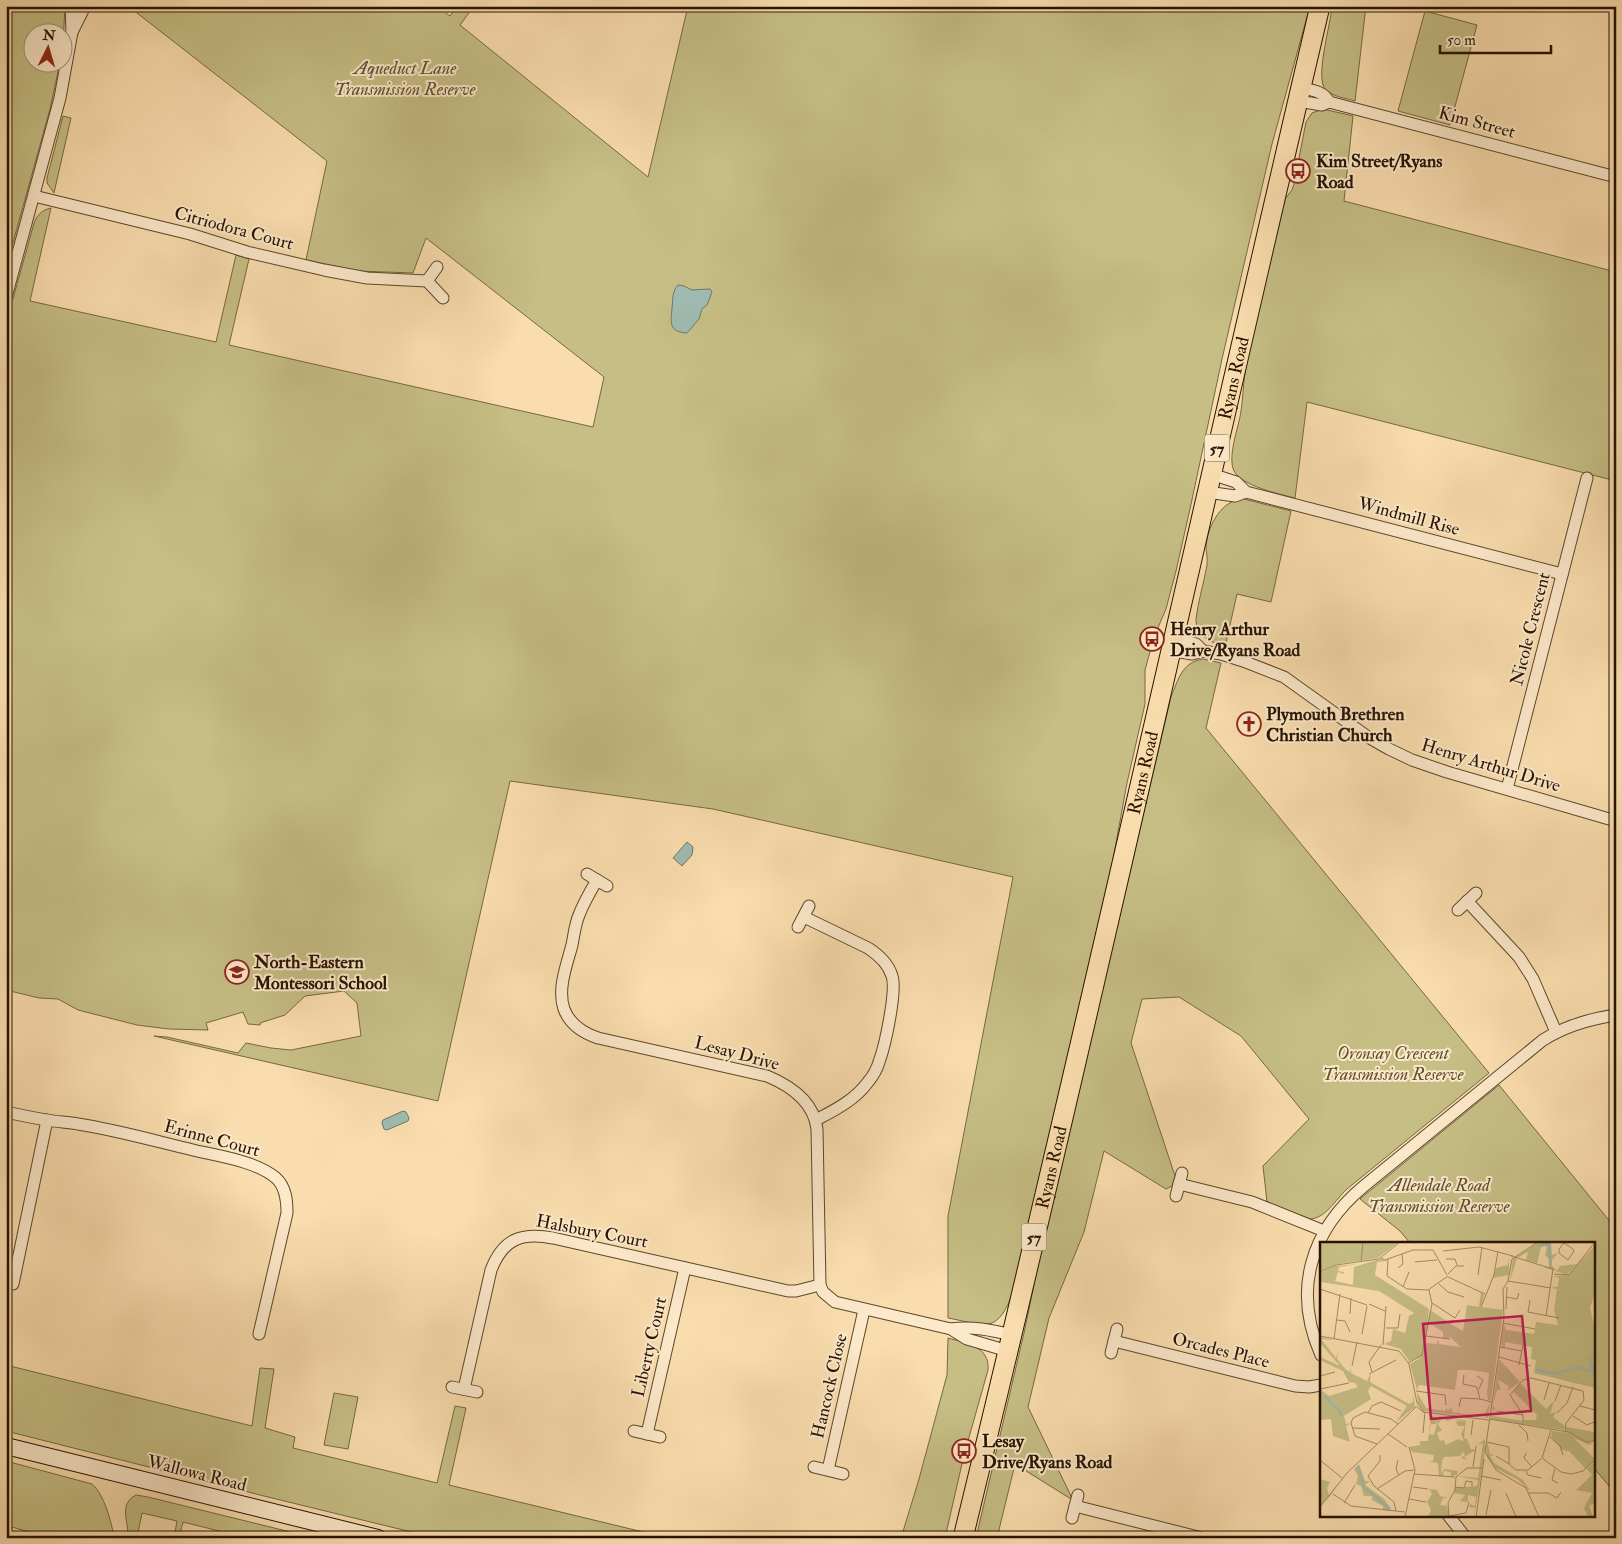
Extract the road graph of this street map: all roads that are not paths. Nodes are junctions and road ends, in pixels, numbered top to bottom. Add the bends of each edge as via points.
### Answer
1 (71, 6) edge
2 (84, 6) edge
3 (1320, 6) edge
4 (72, 22) edge
5 (72, 32) edge
6 (65, 72) edge
7 (1299, 94) junction
8 (1616, 177) edge
9 (34, 196) junction
10 (437, 267) dead end
11 (427, 282) junction
12 (6, 297) edge
13 (443, 298) dead end
14 (1211, 474) junction
15 (1587, 478) dead end
16 (1207, 492) junction
17 (1246, 492) junction
18 (1562, 574) junction
19 (1172, 644) junction
20 (1507, 789) junction
21 (1616, 821) edge
22 (587, 874) dead end
23 (1476, 893) dead end
24 (1467, 902) junction
25 (1458, 910) dead end
26 (804, 917) dead end
27 (1616, 1015) edge
28 (1556, 1032) junction
29 (6, 1112) edge
30 (47, 1120) junction
31 (816, 1120) junction
32 (1182, 1173) dead end
33 (1179, 1184) junction
34 (1176, 1196) dead end
35 (1324, 1231) junction
36 (685, 1268) junction
37 (13, 1284) dead end
38 (820, 1285) junction
39 (864, 1310) junction
40 (951, 1329) junction
41 (1117, 1329) dead end
42 (259, 1334) dead end
43 (1114, 1341) junction
44 (1010, 1343) junction
45 (1320, 1352) edge
46 (1111, 1353) dead end
47 (1320, 1385) edge
48 (452, 1387) dead end
49 (464, 1390) junction
50 (477, 1392) dead end
51 (634, 1431) dead end
52 (646, 1434) junction
53 (660, 1437) dead end
54 (6, 1446) edge
55 (814, 1467) dead end
56 (828, 1470) junction
57 (843, 1474) dead end
58 (1078, 1494) dead end
59 (1075, 1506) junction
60 (1449, 1516) edge
61 (1072, 1518) dead end
62 (378, 1538) edge
63 (963, 1538) edge
64 (1202, 1538) edge
65 (1466, 1538) edge

1 - 4 street
2 - 5 street
3 - 7 main road, Ryans Road / 57
6 - 9 street
7 - 8 street, Kim Street via 1316,91 1329,102
7 - 14 main road, Ryans Road / 57
9 - 11 street, Citriodora Court via 331,272
9 - 12 street
10 - 11 street
11 - 13 street
14 - 16 main road, Ryans Road / 57
14 - 17 street, Windmill Rise via 1236,482
15 - 18 street, Nicole Crescent
16 - 17 street, Windmill Rise via 1234,496
16 - 19 main road, Ryans Road / 57
17 - 18 street, Windmill Rise
18 - 20 street, Nicole Crescent
19 - 20 street, Henry Arthur Drive via 1196,644 1203,651 1243,661 1284,677 1389,749 1412,760
19 - 44 main road, Ryans Road / 57
20 - 21 street, Henry Arthur Drive
22 - 31 street, Lesay Drive via 602,883 585,900 578,917 563,984 564,1008 574,1024 581,1031 598,1038 767,1076 801,1097
23 - 24 street
24 - 25 street
24 - 28 street via 1526,968
26 - 31 street via 877,954 889,968 894,986 883,1048 875,1072 853,1098
27 - 28 street via 1578,1023
28 - 35 street via 1351,1196
29 - 30 street, Erinne Court
30 - 37 street
30 - 42 street, Erinne Court via 93,1127 217,1156 251,1166 276,1178 285,1193 287,1213
31 - 38 street, Lesay Drive
32 - 33 street
33 - 34 street
33 - 35 street via 1252,1202
35 - 45 street via 1310,1265 1307,1296 1311,1328
36 - 38 street, Halsbury Court via 788,1291
36 - 49 street, Halsbury Court via 539,1236 518,1238 502,1250 492,1270
36 - 52 street, Liberty Court
38 - 39 street via 835,1302
39 - 40 street
39 - 56 street, Hancock Close
40 - 44 street via 970,1328
40 - 44 street via 967,1339
41 - 43 street
43 - 46 street
43 - 47 street, Orcades Place via 1295,1386
44 - 63 main road, Ryans Road / 57
48 - 49 street
49 - 50 street
51 - 52 street
52 - 53 street
54 - 62 main road, Wallowa Road
55 - 56 street
56 - 57 street
58 - 59 street
59 - 61 street
59 - 64 street
60 - 65 street

